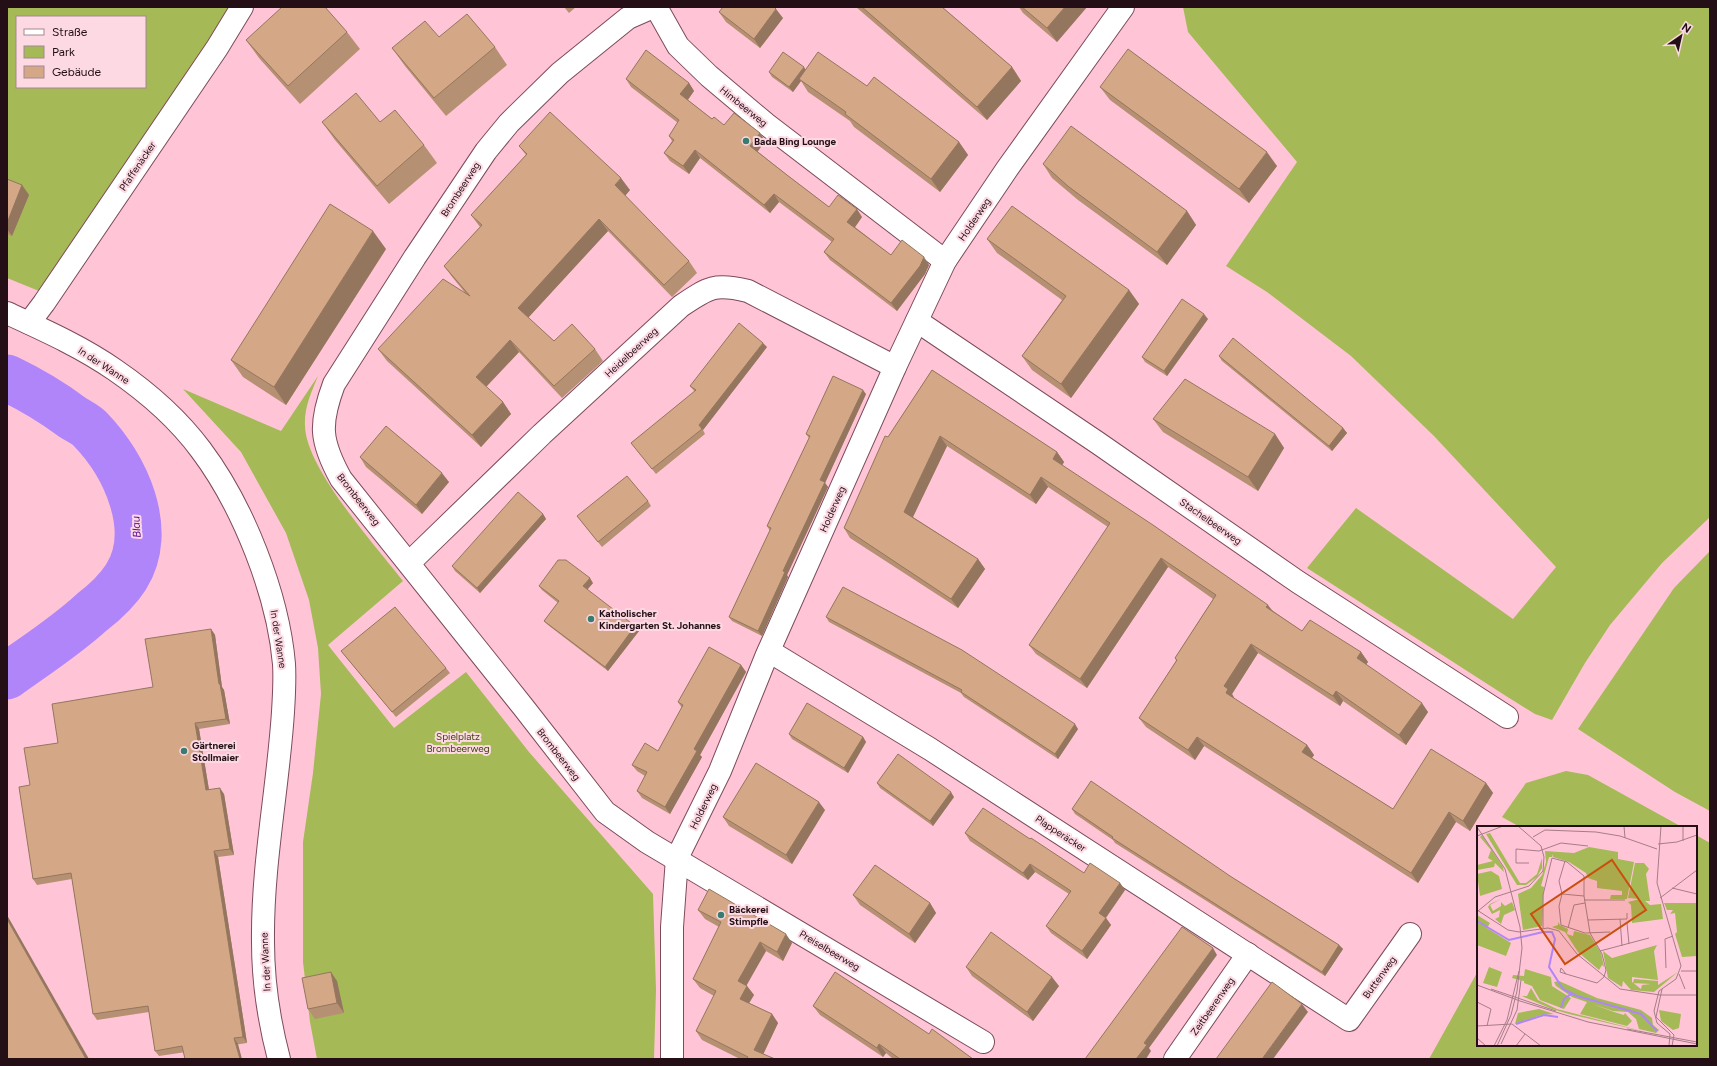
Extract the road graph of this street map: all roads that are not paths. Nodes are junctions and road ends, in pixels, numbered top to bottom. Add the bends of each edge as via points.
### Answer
1 (242, 7) edge
2 (655, 7) edge
3 (1123, 7) edge
4 (945, 262) junction
5 (7, 313) edge
6 (917, 321) junction
7 (29, 323) junction
8 (895, 367) junction
9 (409, 563) junction
10 (769, 651) junction
11 (1507, 717) dead end
12 (677, 858) junction
13 (1410, 934) dead end
14 (1248, 954) junction
15 (1349, 1020) joint
16 (983, 1042) dead end
17 (278, 1059) edge
18 (672, 1059) edge
19 (1175, 1059) edge

1 - 7 street, Pfaffenäcker via 213,55
2 - 4 street, Himbeerweg via 678,46 709,76 766,124
2 - 9 street, Brombeerweg via 628,18 560,73 509,123 486,151 334,384 325,409 324,437 330,459 341,479
3 - 4 street, Holderweg via 1007,169
4 - 6 street, Holderweg
5 - 7 street, In der Wanne
6 - 8 street, Holderweg
6 - 11 street, Stachelbeerweg via 1298,582
7 - 17 street, In der Wanne via 115,369 175,420 200,449 219,477 240,516 268,585 278,621 284,665 283,712 265,887 262,942 266,993
8 - 9 street, Heidelbeerweg via 748,291 716,287 681,306 542,434
8 - 10 street, Holderweg
9 - 12 street, Brombeerweg via 605,812 647,842
10 - 12 street, Holderweg via 720,771
10 - 14 street, Plapperäcker via 930,749
12 - 16 street, Preiselbeerweg
12 - 18 street, Holderweg via 672,926
13 - 15 street, Buttenweg
14 - 15 street, Plapperäcker
14 - 19 street, Zeitbeerenweg

